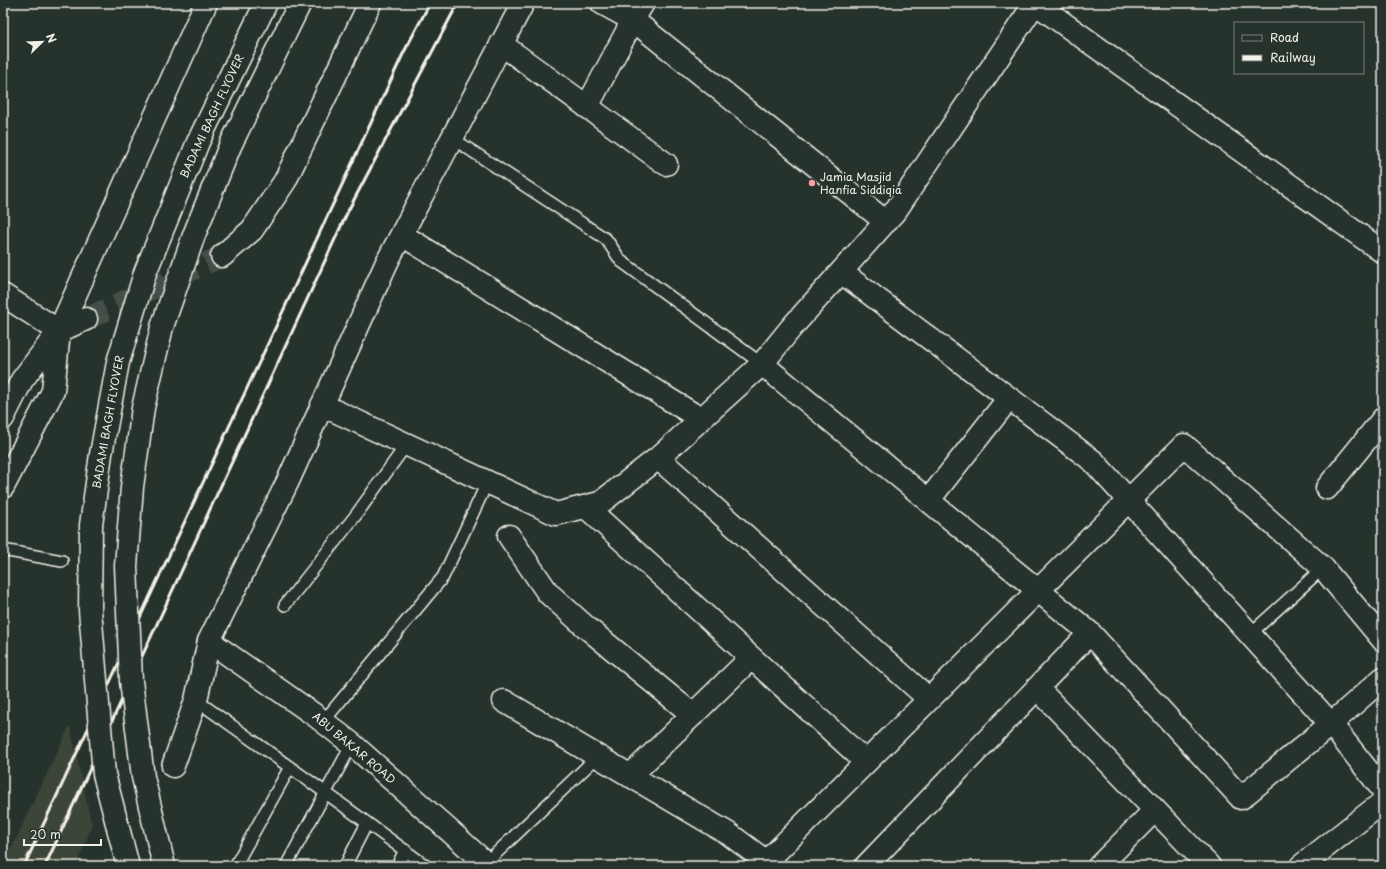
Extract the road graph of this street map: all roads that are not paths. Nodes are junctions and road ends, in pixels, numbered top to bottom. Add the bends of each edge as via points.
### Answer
1 (206, 3) edge
2 (266, 3) edge
3 (300, 3) edge
4 (370, 3) edge
5 (523, 3) edge
6 (602, 3) edge
7 (1035, 3) edge
8 (638, 12) edge
9 (501, 44) junction
10 (586, 107) junction
11 (452, 138) junction
12 (666, 164) dead end
13 (886, 222) junction
14 (402, 235) junction
15 (1383, 252) edge
16 (222, 256) tunnel mouth
17 (841, 272) junction
18 (3, 294) edge
19 (86, 319) tunnel mouth
20 (59, 331) junction
21 (762, 364) junction
22 (1010, 398) junction
23 (322, 405) junction
24 (3, 418) edge
25 (701, 419) junction
26 (1383, 419) edge
27 (406, 445) junction
28 (658, 458) junction
29 (488, 483) junction
30 (3, 487) edge
31 (1327, 488) dead end
32 (928, 501) junction
33 (1128, 501) junction
34 (586, 507) junction
35 (509, 536) dead end
36 (3, 550) edge
37 (62, 561) dead end
38 (1323, 568) junction
39 (1039, 591) junction
40 (285, 605) dead end
41 (1090, 633) junction
42 (1250, 634) junction
43 (1383, 640) edge
44 (209, 641) junction
45 (751, 658) junction
46 (1383, 678) edge
47 (1037, 688) junction
48 (196, 700) junction
49 (929, 700) junction
50 (504, 701) dead end
51 (693, 715) junction
52 (323, 722) junction
53 (1332, 724) junction
54 (352, 744) junction
55 (597, 757) junction
56 (866, 762) junction
57 (174, 766) dead end
58 (290, 767) junction
59 (630, 776) junction
60 (1383, 790) edge
61 (326, 792) junction
62 (1383, 802) edge
63 (1155, 810) junction
64 (367, 823) junction
65 (405, 850) junction
66 (769, 864) edge
67 (487, 865) edge
68 (128, 866) edge
69 (164, 866) edge
70 (235, 866) edge
71 (286, 866) edge
72 (345, 866) edge
73 (397, 866) edge
74 (426, 866) edge
75 (866, 866) edge
76 (1098, 866) edge
77 (1210, 866) edge
78 (1302, 866) edge

1 - 20 street
2 - 68 street, BADAMI BAGH FLYOVER, bridge via 198,142 145,273 118,362 101,454 91,525 90,610 104,774
3 - 69 street, bridge via 230,146 194,235 162,327 143,408 132,487 126,566 131,681 144,777
4 - 16 street via 285,180 252,230
5 - 9 street
6 - 8 street
7 - 13 street via 901,204
7 - 15 street
8 - 10 street
8 - 13 street
9 - 10 street
9 - 11 street
10 - 12 street
11 - 14 street
11 - 21 lane via 606,239 621,261
13 - 17 street
14 - 23 street
14 - 25 street
17 - 21 street
17 - 22 street
18 - 20 street
19 - 20 street
20 - 24 street via 22,380
20 - 30 street via 53,391
21 - 25 street
21 - 32 street
22 - 32 street
22 - 33 street via 1093,461
23 - 27 street
23 - 44 street via 288,481
25 - 28 street
26 - 31 street
27 - 29 street
27 - 40 lane via 356,515
28 - 34 street via 600,503
28 - 49 street
29 - 34 street via 556,514
29 - 52 lane via 443,577
32 - 39 street
33 - 38 street via 1184,445
33 - 39 street
33 - 42 street
34 - 45 street
35 - 51 street via 548,593
36 - 37 lane
38 - 42 lane
38 - 43 street
39 - 41 street
39 - 49 street
41 - 47 street
41 - 53 street via 1241,798
42 - 53 street
44 - 48 street
44 - 52 street, ABU BAKAR ROAD
45 - 51 street
45 - 56 street
46 - 53 street
47 - 63 street
47 - 75 street
48 - 57 street
48 - 58 lane
49 - 56 street
50 - 55 street
51 - 59 street
52 - 54 street, ABU BAKAR ROAD
53 - 60 street
54 - 61 lane
54 - 67 street, ABU BAKAR ROAD
55 - 59 street
55 - 67 lane
56 - 66 street
58 - 61 lane
58 - 70 lane
59 - 66 street via 728,834
61 - 64 lane
61 - 71 lane
62 - 78 street
63 - 76 street
63 - 77 street
64 - 65 lane
64 - 72 lane
65 - 73 lane
65 - 74 lane

